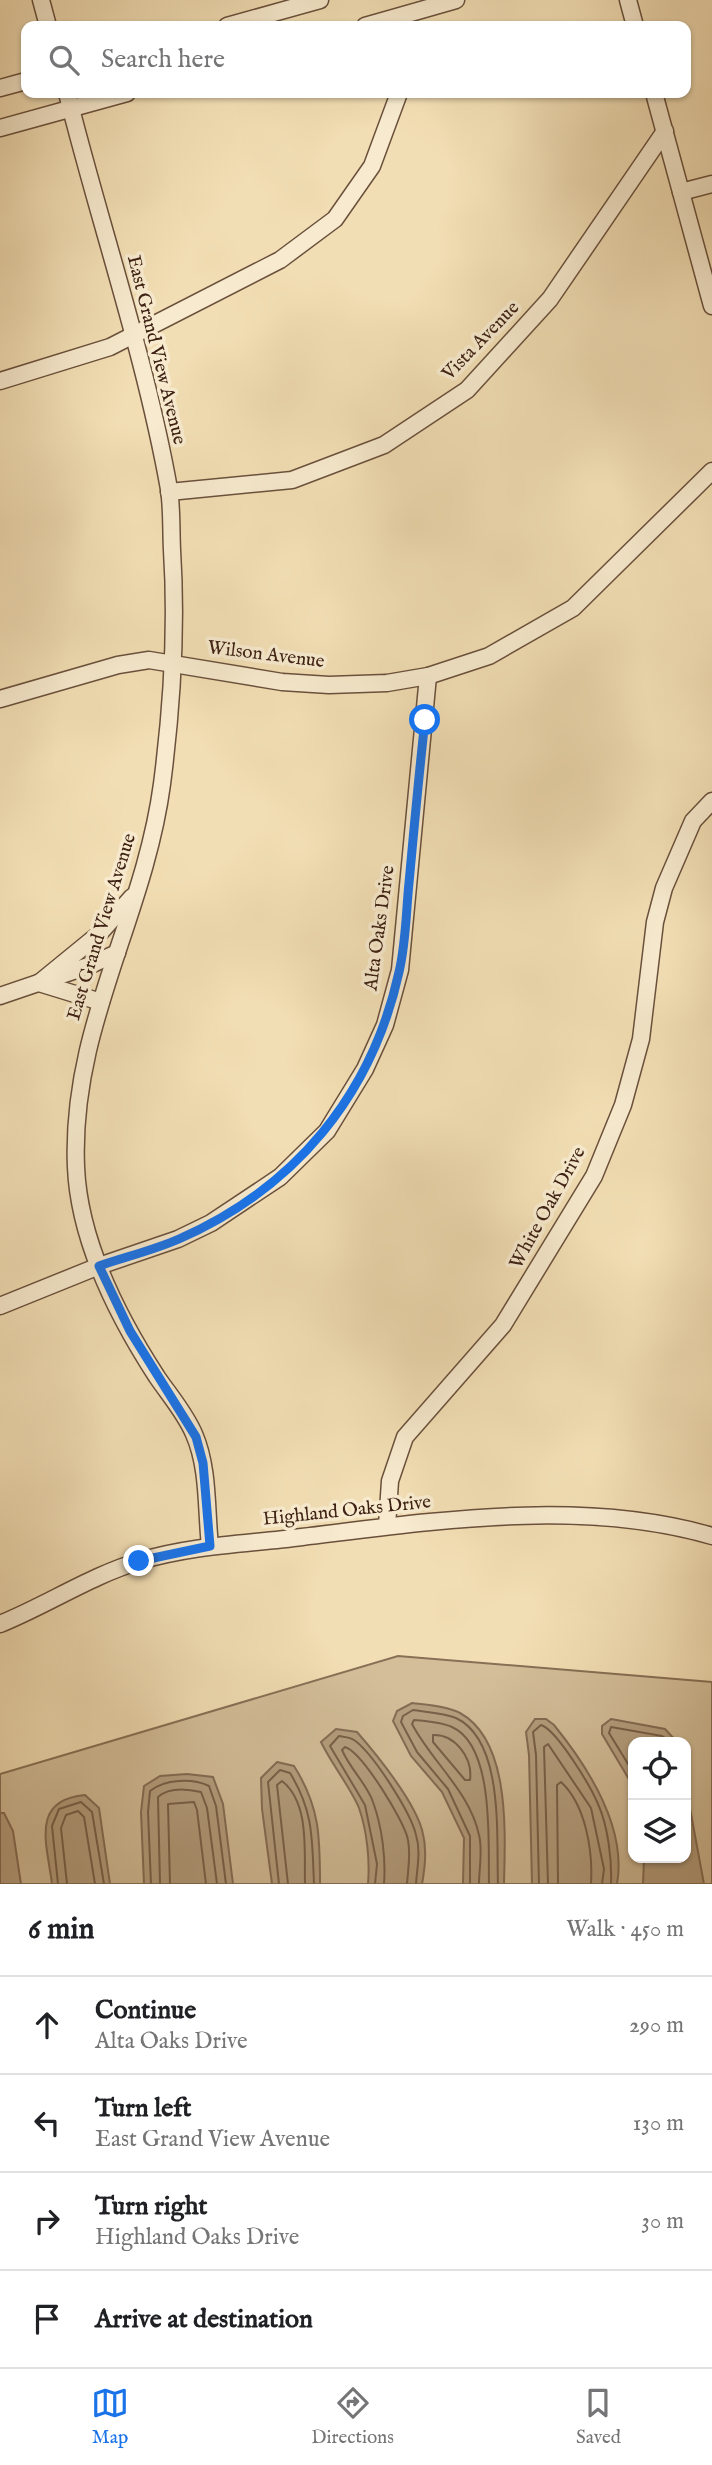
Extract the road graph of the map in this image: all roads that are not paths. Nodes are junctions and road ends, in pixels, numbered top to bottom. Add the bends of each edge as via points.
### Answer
1 (41, 0) edge
2 (320, 0) edge
3 (396, 0) edge
4 (456, 0) edge
5 (628, 0) edge
6 (47, 21) edge
7 (246, 21) edge
8 (401, 21) edge
9 (634, 21) edge
10 (21, 82) edge
11 (0, 88) edge
12 (91, 98) edge
13 (396, 98) edge
14 (655, 98) edge
15 (69, 101) edge
16 (0, 128) edge
17 (665, 131) junction
18 (712, 184) edge
19 (681, 192) junction
20 (712, 306) edge
21 (133, 337) junction
22 (0, 381) edge
23 (712, 471) edge
24 (169, 492) junction
25 (173, 662) junction
26 (428, 676) junction
27 (0, 699) edge
28 (712, 801) edge
29 (139, 888) junction
30 (117, 953) junction
31 (39, 983) junction
32 (0, 996) edge
33 (101, 1002) junction
34 (99, 1266) junction
35 (0, 1306) edge
36 (387, 1526) junction
37 (712, 1536) edge
38 (210, 1546) junction
39 (0, 1624) edge

1 - 6 street
2 - 7 street
3 - 8 street
4 - 8 street
5 - 9 street
10 - 11 street
12 - 15 street
13 - 21 street via 372,166 335,219 280,260
14 - 17 street
15 - 16 street
15 - 21 street, East Grand View Avenue
17 - 19 street
17 - 24 street, Vista Avenue via 550,299 467,390 384,444 292,480
18 - 19 street
19 - 20 street
21 - 22 street
21 - 24 street, East Grand View Avenue
23 - 26 street, Wilson Avenue via 573,608 489,656
24 - 25 street, East Grand View Avenue
25 - 26 street, Wilson Avenue via 329,685
25 - 27 street, Wilson Avenue via 118,665
25 - 29 street, East Grand View Avenue via 162,786
26 - 34 street, Alta Oaks Drive via 400,970 385,1025 365,1069 327,1130 280,1177 211,1223
28 - 36 street, White Oak Drive via 693,821 664,888 655,922 641,1040 594,1176 503,1325 405,1437 390,1481
29 - 30 street, East Grand View Avenue
29 - 31 street via 99,934
30 - 31 street
30 - 33 street, East Grand View Avenue
31 - 32 street
31 - 33 street
33 - 34 street, East Grand View Avenue via 76,1103 80,1196
34 - 35 street, Alta Oaks Drive
34 - 38 street, East Grand View Avenue via 130,1331 196,1437 203,1463
36 - 37 street, Highland Oaks Drive via 527,1517 621,1518
36 - 38 street, Highland Oaks Drive
38 - 39 street, Highland Oaks Drive via 127,1565

